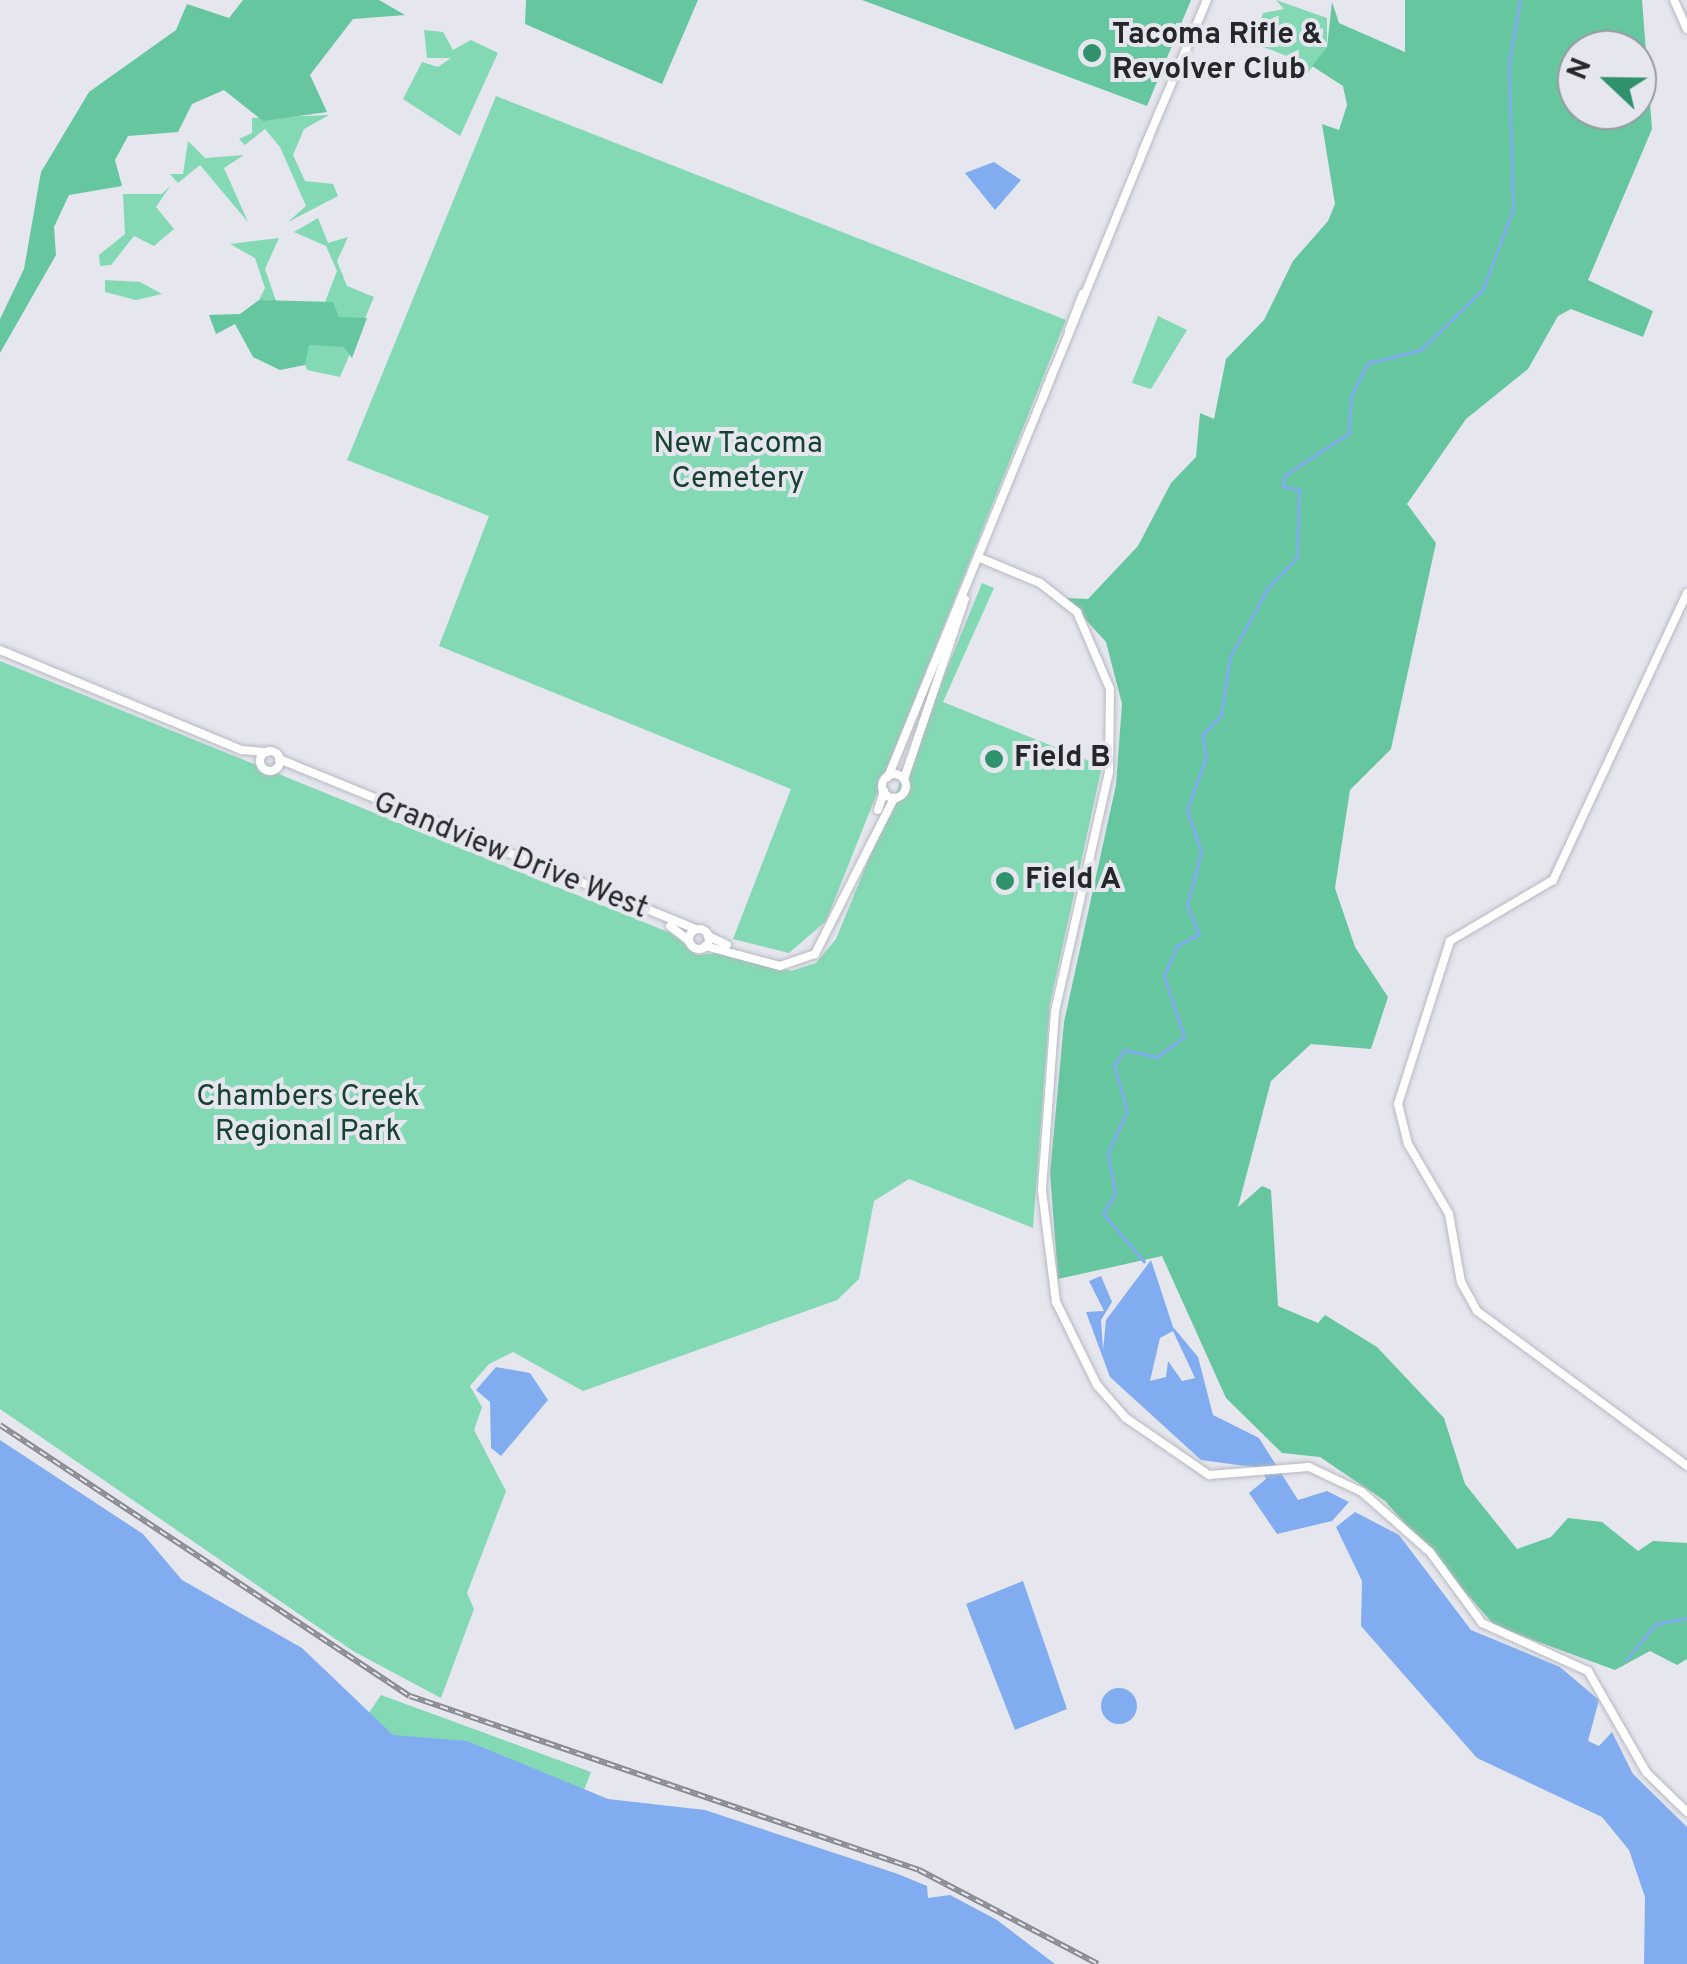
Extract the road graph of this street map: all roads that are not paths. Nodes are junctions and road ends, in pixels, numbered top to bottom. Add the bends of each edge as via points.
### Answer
1 (1674, 0) edge
2 (1203, 2) edge
3 (1687, 29) edge
4 (980, 558) junction
5 (1687, 593) edge
6 (966, 595) junction
7 (0, 652) edge
8 (242, 750) junction
9 (267, 752) junction
10 (279, 760) junction
11 (260, 764) junction
12 (275, 770) junction
13 (301, 774) junction
14 (888, 776) junction
15 (904, 779) junction
16 (324, 783) junction
17 (884, 791) junction
18 (894, 798) junction
19 (696, 929) junction
20 (708, 936) junction
21 (689, 941) junction
22 (706, 946) junction
23 (808, 956) junction
24 (1687, 1466) edge
25 (1687, 1812) edge

1 - 3 street
2 - 4 street
4 - 6 street
4 - 25 street via 1040,583 1077,612 1110,689 1109,772 1052,1043 1042,1207 1056,1302 1097,1385 1126,1418 1209,1475 1316,1469 1350,1484 1430,1552 1482,1623 1588,1671 1646,1772
5 - 24 street via 1553,880 1450,941 1399,1093 1403,1134 1452,1224 1465,1294 1575,1387
6 - 14 street
6 - 15 street
7 - 8 street
8 - 9 street
8 - 11 street
9 - 10 street, Grandview Drive West
9 - 11 street
10 - 12 street
10 - 13 street, Grandview Drive West
11 - 12 street, Grandview Drive West
12 - 13 street, Grandview Drive West
13 - 16 street, Grandview Drive West
14 - 15 street
14 - 17 street
15 - 18 street
16 - 19 street, Grandview Drive West
16 - 21 street, Grandview Drive West
17 - 18 street
17 - 23 street via 833,922
18 - 23 street via 830,938
19 - 20 street, Grandview Drive West
19 - 21 street
20 - 22 street
20 - 23 street via 770,961
21 - 22 street, Grandview Drive West
22 - 23 street via 780,966

